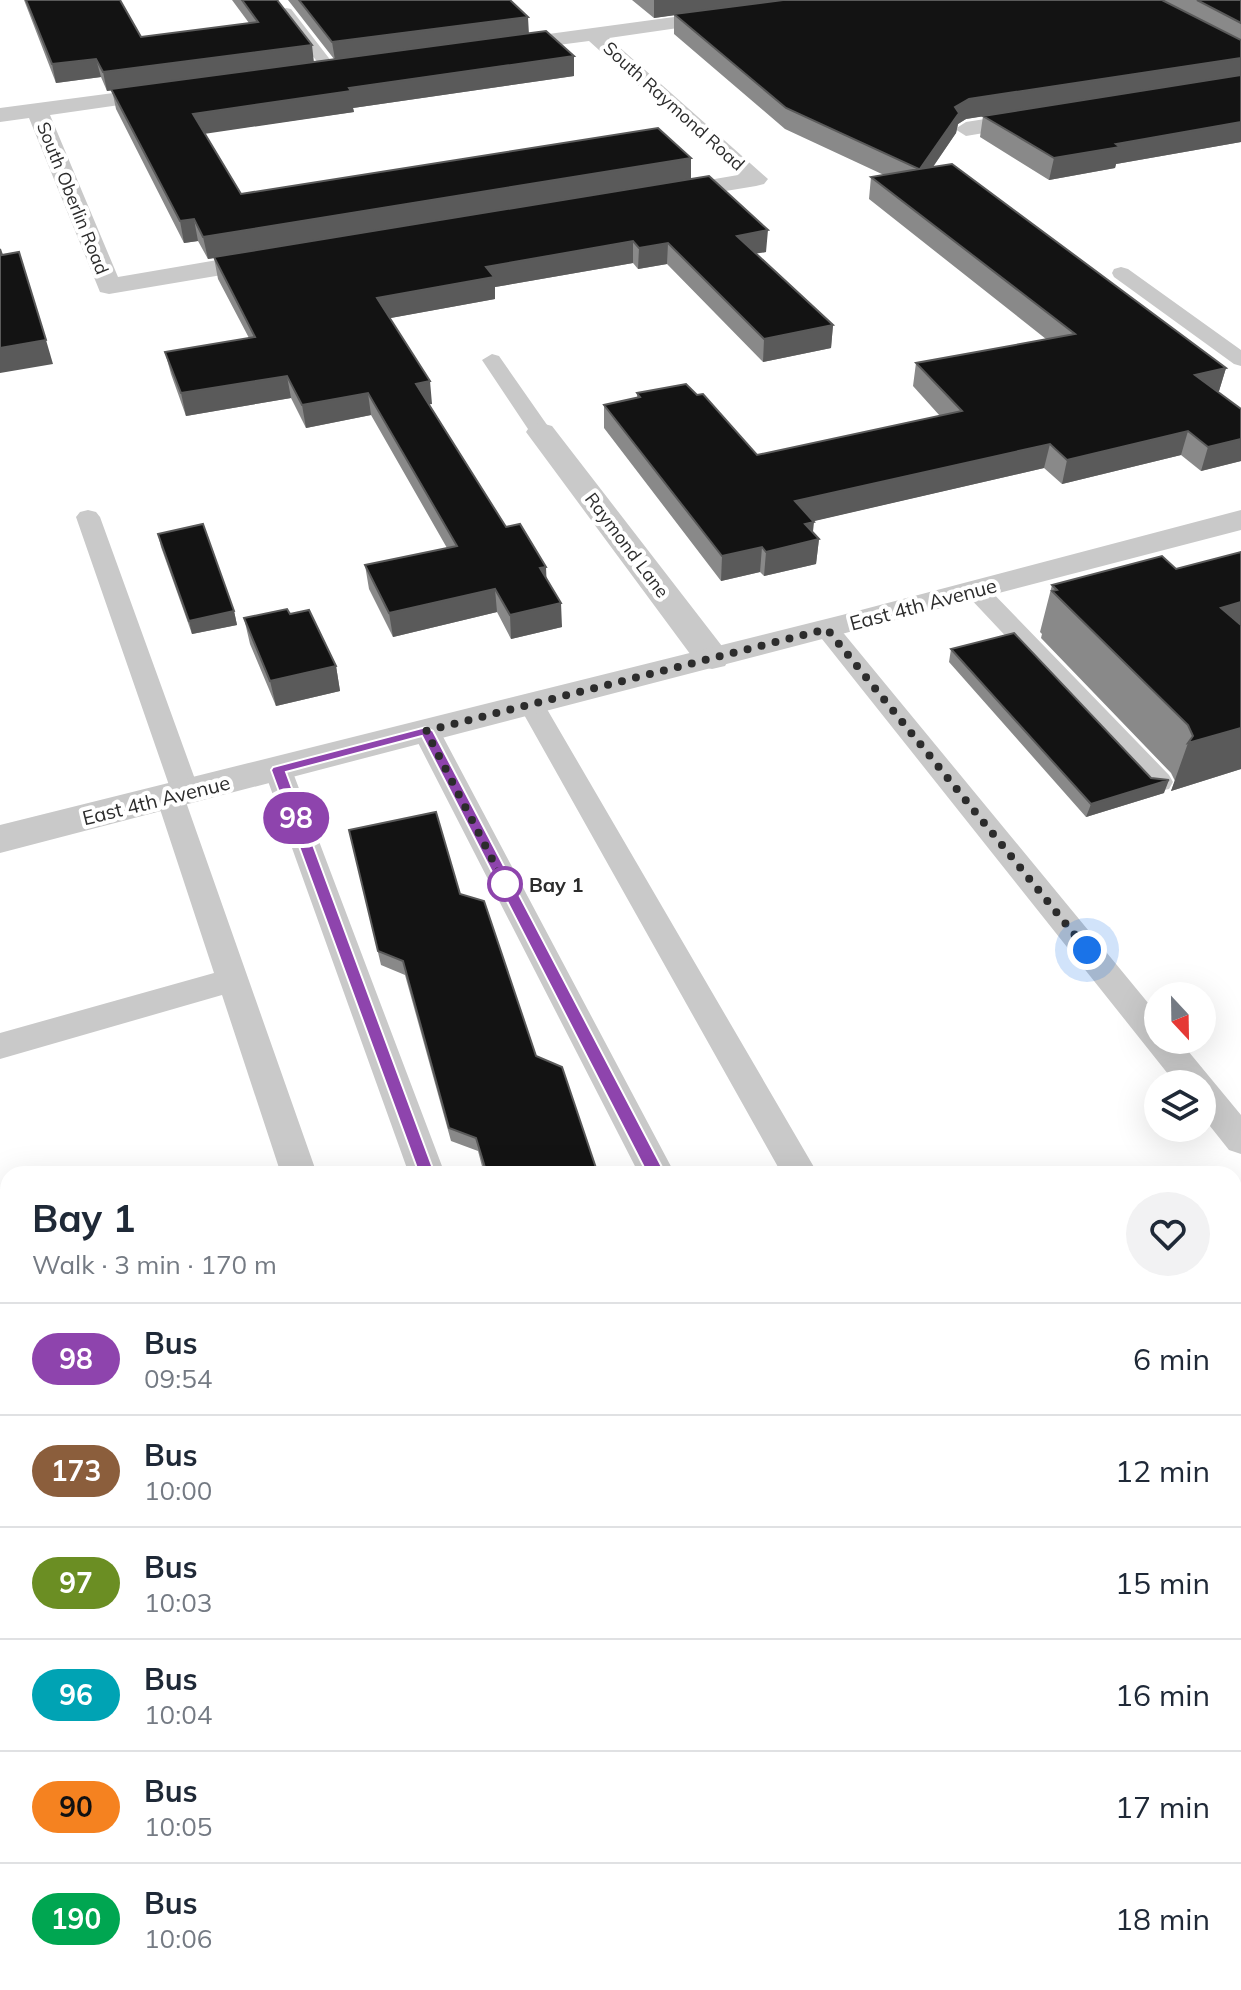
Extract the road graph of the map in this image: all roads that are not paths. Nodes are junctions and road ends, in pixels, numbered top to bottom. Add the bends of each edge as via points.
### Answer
1 (281, 5) edge
2 (757, 12) edge
3 (592, 33) junction
4 (469, 50) edge
5 (330, 69) edge
6 (191, 89) edge
7 (37, 110) junction
8 (1058, 114) edge
9 (0, 115) edge
10 (966, 129) edge
11 (629, 200) edge
12 (298, 255) edge
13 (1121, 273) dead end
14 (492, 360) dead end
15 (1241, 360) edge
16 (541, 432) joint
17 (88, 517) dead end
18 (1241, 520) edge
19 (976, 590) junction
20 (827, 629) junction
21 (712, 658) junction
22 (531, 704) junction
23 (426, 731) junction
24 (278, 770) junction
25 (1159, 782) edge
26 (178, 795) junction
27 (0, 839) edge
28 (232, 980) junction
29 (1144, 1020) edge
30 (0, 1046) edge
31 (1171, 1054) edge
32 (1184, 1070) edge
33 (1216, 1109) edge
34 (1241, 1140) edge
35 (296, 1166) edge
36 (424, 1166) edge
37 (653, 1166) edge
38 (795, 1166) edge

1 - 5 lane
2 - 3 street
3 - 4 street
3 - 11 street, South Raymond Road via 756,179
6 - 7 street
7 - 9 street
7 - 12 street, South Oberlin Road via 109,286
8 - 10 street
13 - 15 lane
14 - 16 lane
16 - 21 street, Raymond Lane
17 - 26 lane
18 - 19 street, East 4th Avenue
19 - 20 street, East 4th Avenue
19 - 25 lane
20 - 21 street, East 4th Avenue
20 - 29 lane
21 - 22 street, East 4th Avenue
22 - 23 street, East 4th Avenue
22 - 38 lane
23 - 24 street, East 4th Avenue
23 - 37 lane
24 - 26 street, East 4th Avenue
24 - 36 lane
26 - 27 street, East 4th Avenue
26 - 28 lane
28 - 30 lane
28 - 35 lane
31 - 32 lane
33 - 34 lane

